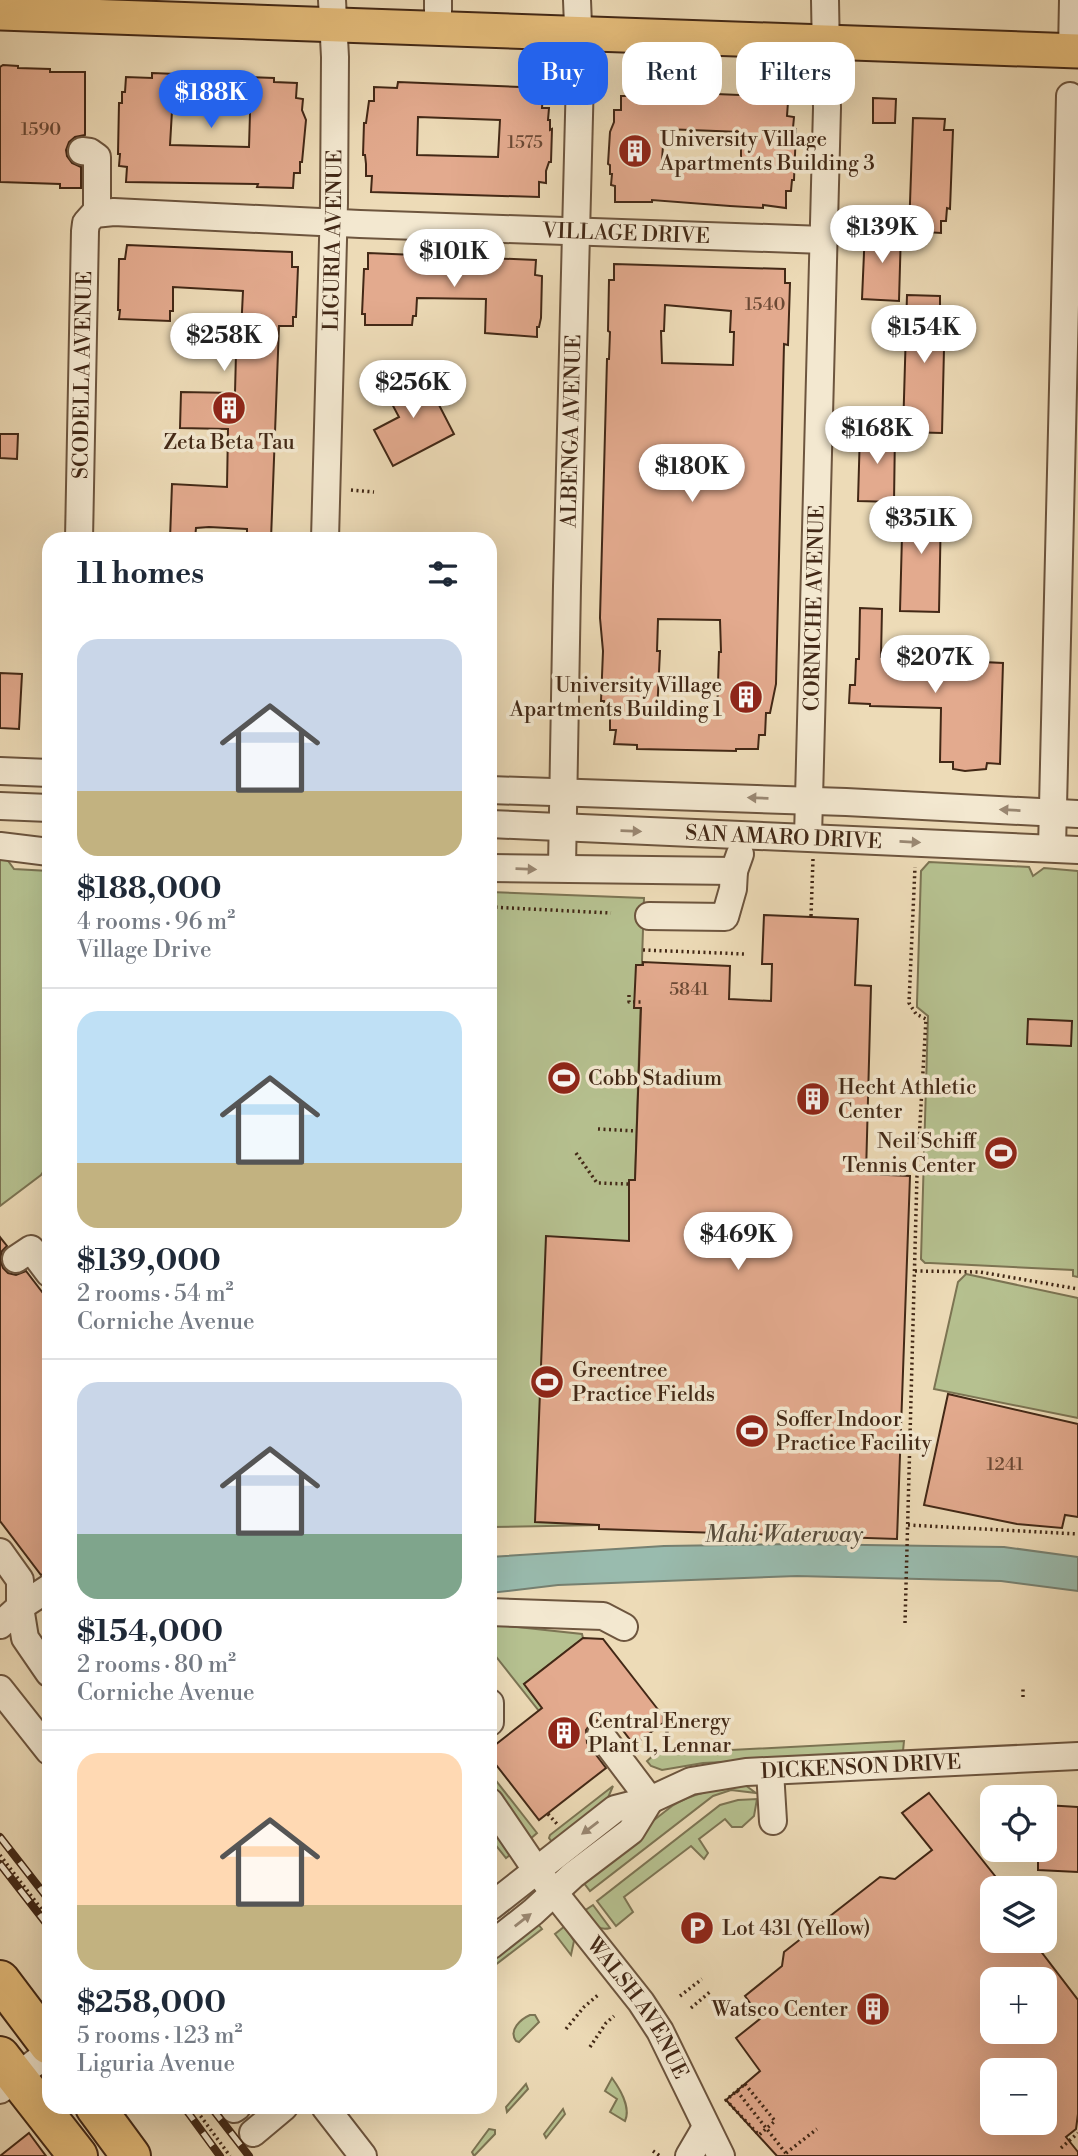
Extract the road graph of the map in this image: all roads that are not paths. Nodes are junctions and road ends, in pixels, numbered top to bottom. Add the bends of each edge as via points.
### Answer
1 (577, 0) edge
2 (825, 0) edge
3 (1073, 0) edge
4 (55, 8) edge
5 (332, 12) edge
6 (0, 13) edge
7 (438, 14) edge
8 (579, 33) junction
9 (802, 42) edge
10 (827, 42) edge
11 (855, 44) edge
12 (1075, 51) edge
13 (1070, 96) dead end
14 (826, 105) edge
15 (82, 151) dead end
16 (96, 214) junction
17 (334, 223) junction
18 (575, 231) junction
19 (824, 240) junction
20 (79, 532) edge
21 (326, 532) edge
22 (0, 771) edge
23 (42, 773) edge
24 (497, 790) edge
25 (562, 793) junction
26 (810, 800) junction
27 (0, 806) edge
28 (42, 808) edge
29 (1066, 813) edge
30 (497, 824) edge
31 (562, 828) junction
32 (744, 836) junction
33 (811, 845) junction
34 (0, 846) edge
35 (1065, 849) edge
36 (42, 851) edge
37 (562, 867) junction
38 (497, 868) edge
39 (734, 871) junction
40 (649, 916) dead end
41 (16, 1259) dead end
42 (42, 1264) edge
43 (0, 1552) edge
44 (32, 1589) edge
45 (497, 1612) edge
46 (0, 1625) edge
47 (624, 1627) dead end
48 (42, 1663) edge
49 (0, 1689) edge
50 (601, 1735) dead end
51 (42, 1742) edge
52 (1078, 1756) edge
53 (770, 1771) junction
54 (650, 1800) junction
55 (497, 1812) edge
56 (773, 1821) dead end
57 (537, 1871) junction
58 (554, 1893) junction
59 (497, 1902) edge
60 (497, 1940) edge
61 (0, 1980) edge
62 (42, 2036) edge
63 (42, 2056) edge
64 (5, 2075) edge
65 (100, 2114) edge
66 (276, 2114) edge
67 (330, 2114) edge
68 (706, 2127) junction
69 (253, 2133) dead end
70 (78, 2156) edge
71 (131, 2156) edge
72 (363, 2156) edge
73 (689, 2156) edge
74 (721, 2156) edge

1 - 8 street, ALBENGA AVENUE
2 - 10 street, CORNICHE AVENUE
3 - 12 street
4 - 5 main road
4 - 6 main road
5 - 7 main road
5 - 17 street, LIGURIA AVENUE
7 - 8 main road
8 - 9 main road
8 - 18 street, ALBENGA AVENUE
11 - 12 main road
13 - 29 street
14 - 19 street, CORNICHE AVENUE
15 - 16 street, SCODELLA AVENUE via 97,157
16 - 17 street, VILLAGE DRIVE
16 - 20 street, SCODELLA AVENUE via 86,223 85,232
17 - 18 street, VILLAGE DRIVE
17 - 21 street, LIGURIA AVENUE
18 - 19 street, VILLAGE DRIVE
18 - 25 street, ALBENGA AVENUE
19 - 26 street, CORNICHE AVENUE
22 - 23 street
24 - 25 street, SAN AMARO DRIVE
26 -> 25 street, SAN AMARO DRIVE
25 - 31 street, ALBENGA AVENUE
29 -> 26 street, SAN AMARO DRIVE
26 - 33 street, CORNICHE AVENUE
27 - 28 street
29 - 35 street
30 - 31 street, SAN AMARO DRIVE
31 -> 32 street, SAN AMARO DRIVE
31 - 37 street, ALBENGA AVENUE
32 - 33 street, SAN AMARO DRIVE
32 - 39 street
33 -> 35 street, SAN AMARO DRIVE
34 - 36 street
38 -> 37 street
37 - 39 street
39 - 40 street via 725,917
41 - 42 street via 31,1249
43 - 44 street
44 - 46 street
44 - 48 street via 25,1638
45 - 47 street via 603,1616
49 - 51 street
50 - 54 street
52 - 53 street, DICKENSON DRIVE
53 - 54 street, DICKENSON DRIVE via 707,1776
53 - 56 street
54 -> 57 street, DICKENSON DRIVE via 615,1809
54 - 58 street via 631,1831
55 - 57 street, WALSH AVENUE
57 - 58 street, WALSH AVENUE
57 - 59 street, DICKENSON DRIVE
60 -> 58 street
58 - 68 street, WALSH AVENUE via 641,2001
61 - 62 highway
63 - 64 street
64 - 70 highway
65 - 71 highway
66 - 69 street
67 - 72 street
68 - 73 street
68 - 74 street, WALSH AVENUE

